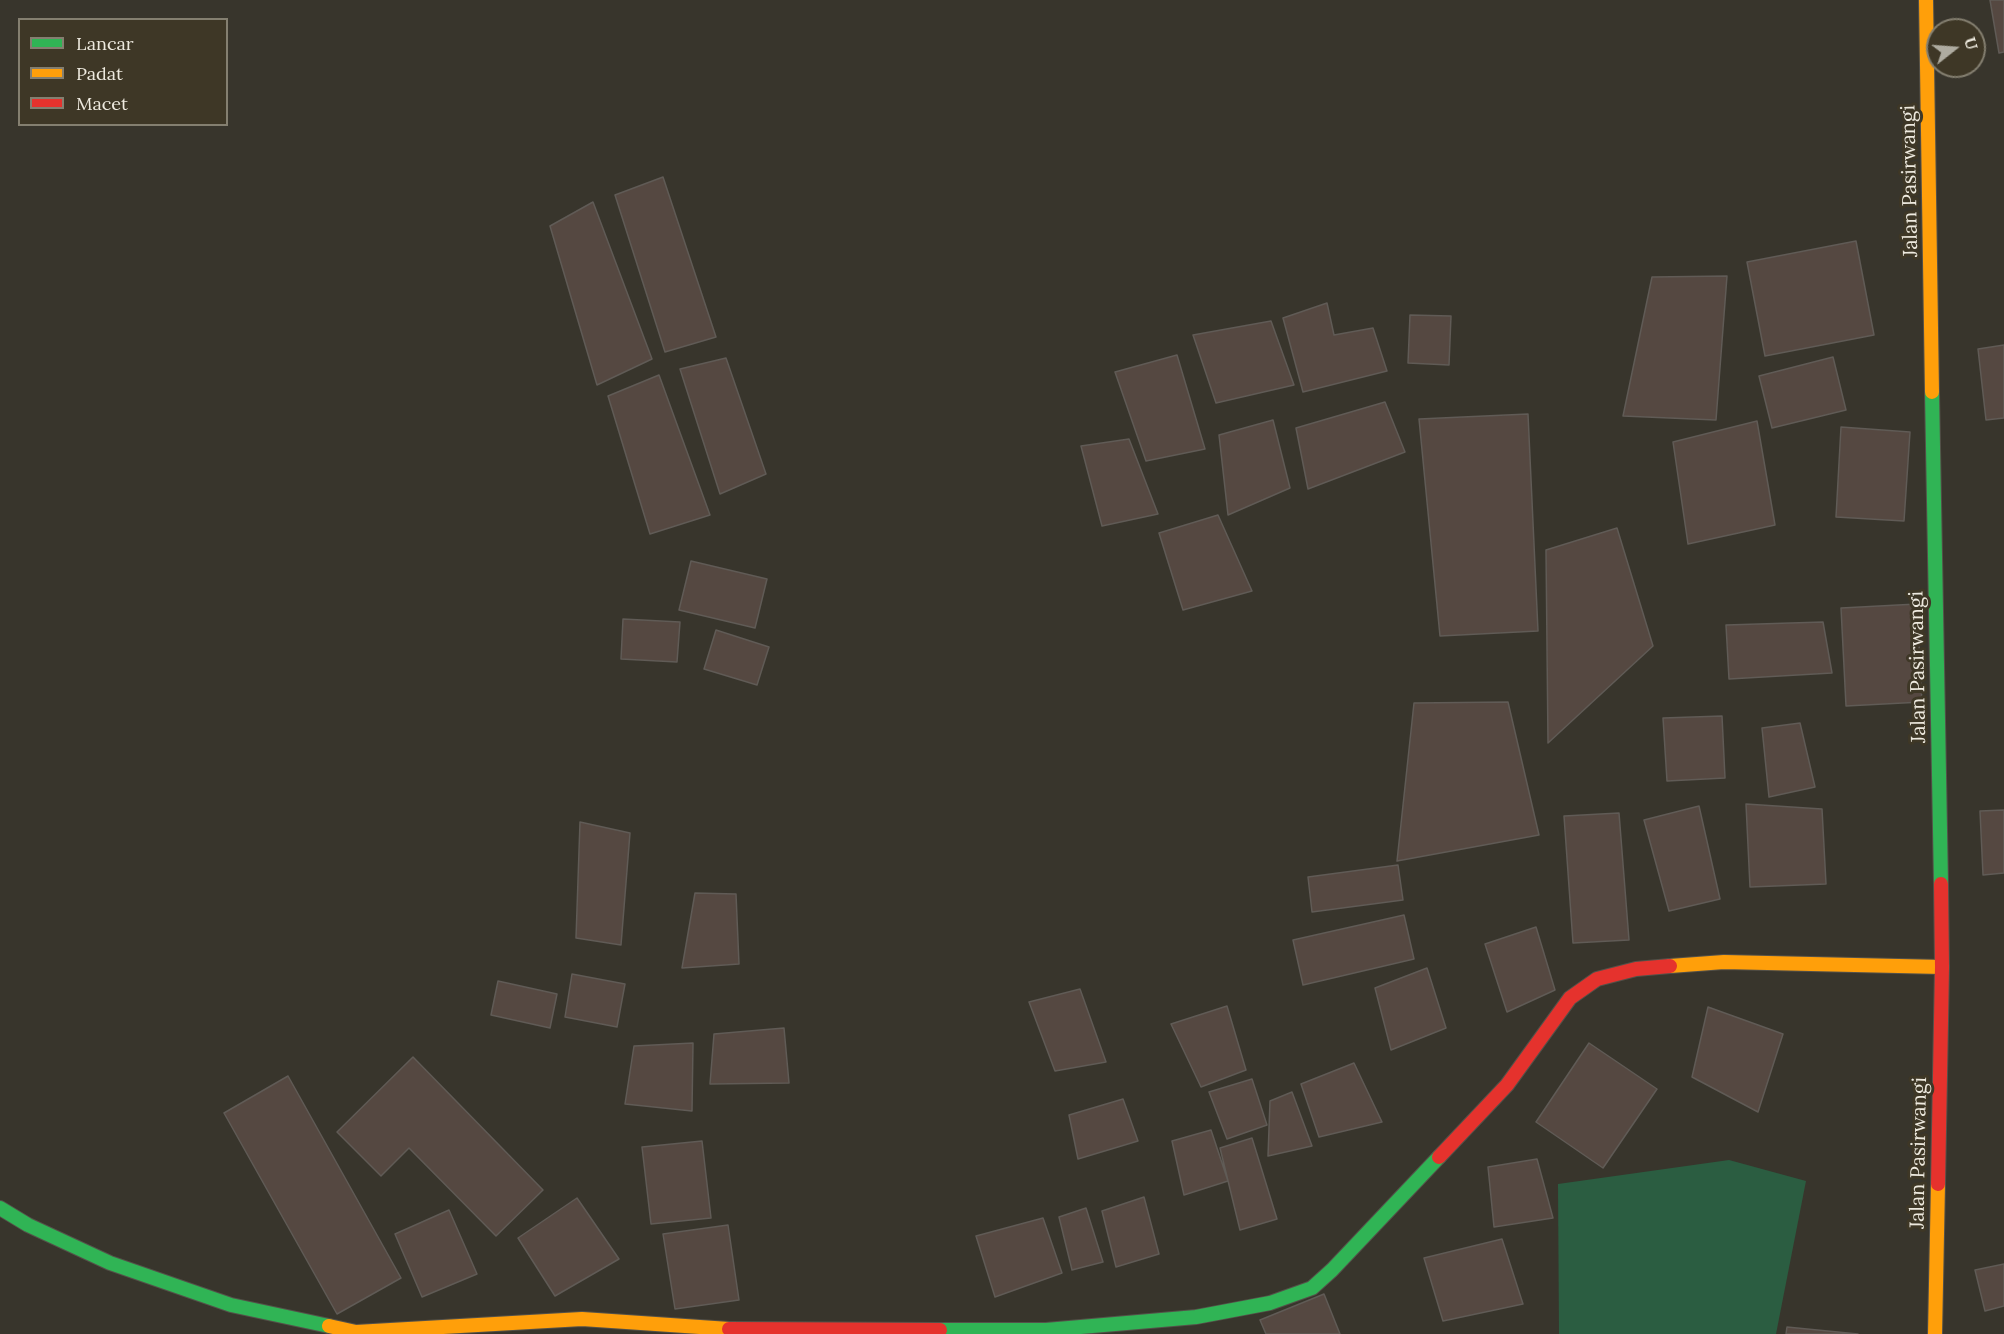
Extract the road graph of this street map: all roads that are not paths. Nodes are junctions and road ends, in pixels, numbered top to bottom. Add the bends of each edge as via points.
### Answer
1 (1926, 0) edge
2 (1942, 967) junction
3 (0, 1208) edge
4 (1935, 1334) edge

1 - 2 street, Jalan Pasirwangi
2 - 3 street via 1724,962 1636,969 1598,980 1570,998 1507,1085 1312,1288 1270,1303 1196,1317 1046,1330 739,1330 582,1319 356,1332 198,1294 110,1263
2 - 4 street, Jalan Pasirwangi

